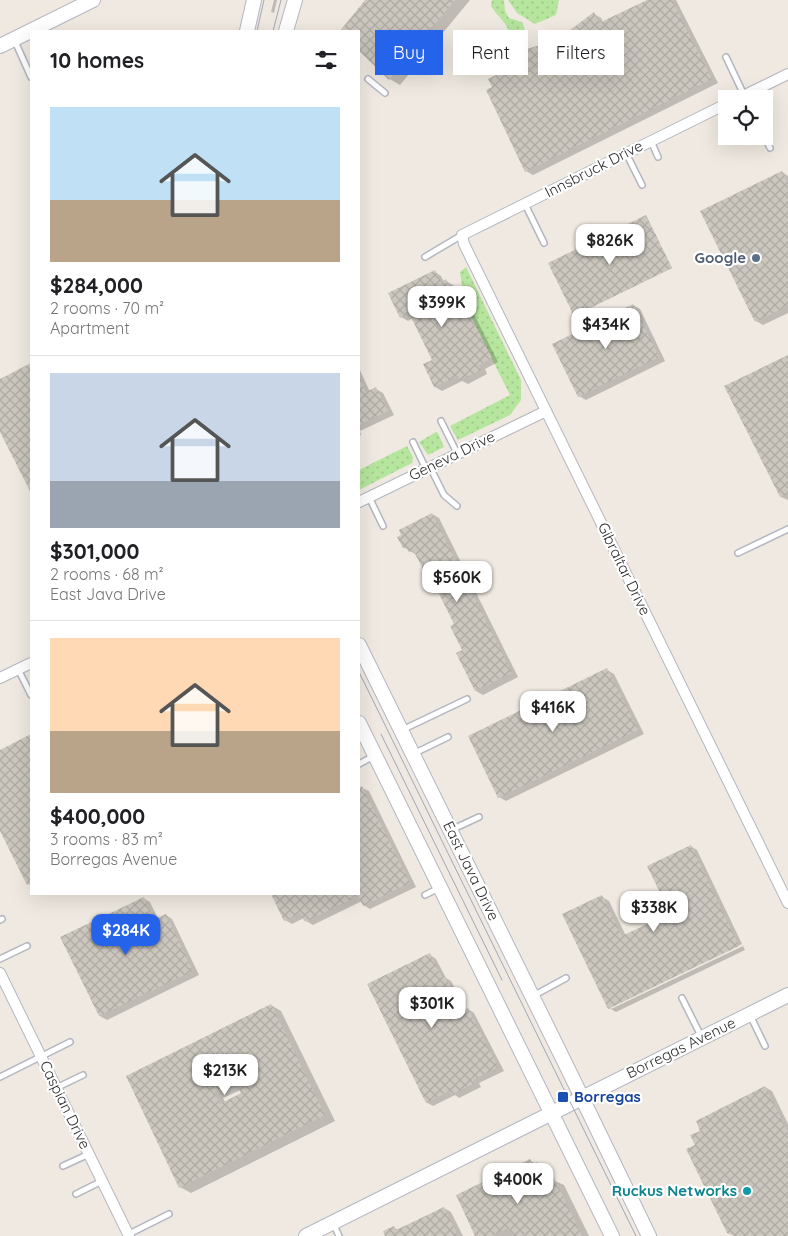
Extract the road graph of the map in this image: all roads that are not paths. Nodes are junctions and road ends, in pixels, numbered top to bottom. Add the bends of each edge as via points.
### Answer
1 (93, 0) edge
2 (254, 0) edge
3 (295, 0) edge
4 (32, 30) edge
5 (247, 30) edge
6 (286, 30) edge
7 (30, 31) edge
8 (14, 39) junction
9 (0, 46) edge
10 (726, 57) dead end
11 (788, 74) edge
12 (30, 76) edge
13 (368, 79) dead end
14 (739, 90) edge
15 (757, 90) edge
16 (385, 92) dead end
17 (718, 108) edge
18 (650, 141) junction
19 (768, 145) edge
20 (770, 148) dead end
21 (626, 153) junction
22 (658, 157) dead end
23 (642, 185) dead end
24 (524, 204) junction
25 (462, 235) junction
26 (544, 243) dead end
27 (425, 257) dead end
28 (546, 411) junction
29 (441, 421) dead end
30 (412, 442) dead end
31 (457, 453) junction
32 (428, 468) junction
33 (368, 497) junction
34 (360, 501) edge
35 (457, 506) dead end
36 (383, 526) dead end
37 (788, 528) edge
38 (738, 553) dead end
39 (360, 647) edge
40 (30, 663) edge
41 (18, 669) junction
42 (0, 678) edge
43 (30, 693) edge
44 (467, 699) dead end
45 (360, 725) edge
46 (401, 731) junction
47 (448, 737) dead end
48 (412, 754) junction
49 (375, 756) junction
50 (360, 764) edge
51 (479, 816) dead end
52 (451, 831) junction
53 (439, 888) junction
54 (425, 896) dead end
55 (788, 903) edge
56 (27, 946) dead end
57 (0, 959) edge
58 (0, 973) edge
59 (566, 978) dead end
60 (788, 995) edge
61 (532, 996) junction
62 (682, 998) dead end
63 (750, 1014) junction
64 (702, 1038) junction
65 (70, 1042) dead end
66 (765, 1046) dead end
67 (41, 1056) junction
68 (83, 1075) dead end
69 (0, 1077) edge
70 (56, 1088) junction
71 (582, 1098) junction
72 (552, 1114) junction
73 (89, 1154) junction
74 (63, 1166) dead end
75 (102, 1180) junction
76 (76, 1194) dead end
77 (168, 1214) dead end
78 (333, 1223) junction
79 (129, 1235) edge
80 (306, 1236) edge
81 (339, 1236) edge
82 (612, 1236) edge
83 (649, 1236) edge

1 - 4 main road
2 - 5 main road
3 - 6 main road
7 - 8 main road
8 - 9 main road
8 - 12 lane
10 - 14 lane
11 - 15 street
13 - 16 lane
17 - 18 street, Innsbruck Drive
18 - 21 street, Innsbruck Drive
18 - 22 lane
19 - 20 lane
21 - 23 lane
21 - 24 street, Innsbruck Drive
24 - 25 street, Innsbruck Drive
24 - 26 lane
25 - 27 lane
25 - 28 street, Gibraltar Drive
28 - 31 street, Geneva Drive
28 - 55 street, Gibraltar Drive
29 - 31 lane
30 - 32 lane
31 - 32 street, Geneva Drive
32 - 33 street, Geneva Drive
32 - 35 lane via 444,495
33 - 34 street, Geneva Drive
33 - 36 lane
37 - 38 lane
39 - 46 main road, East Java Drive
40 - 41 street
41 - 42 street
41 - 43 lane
44 - 46 lane
45 - 49 main road
46 - 48 main road, East Java Drive
47 - 48 lane
48 - 52 main road, East Java Drive
49 - 50 lane
49 - 53 main road
51 - 52 lane
52 - 61 main road, East Java Drive
53 - 54 lane
53 - 72 main road
56 - 57 lane
58 - 67 street, Caspian Drive
59 - 61 lane
60 - 63 main road, Borregas Avenue
61 - 71 main road, East Java Drive
62 - 64 lane
63 - 64 main road, Borregas Avenue
63 - 66 lane
64 - 71 main road, Borregas Avenue
65 - 67 lane
67 - 69 lane
67 - 70 street, Caspian Drive
68 - 70 lane
70 - 73 street, Caspian Drive
71 - 72 main road, Borregas Avenue
71 - 83 main road, East Java Drive
72 - 78 main road, Borregas Avenue
72 - 82 main road
73 - 74 lane
73 - 75 street, Caspian Drive
75 - 76 lane
75 - 79 street, Caspian Drive
77 - 79 lane
78 - 80 main road, Borregas Avenue
78 - 81 lane

